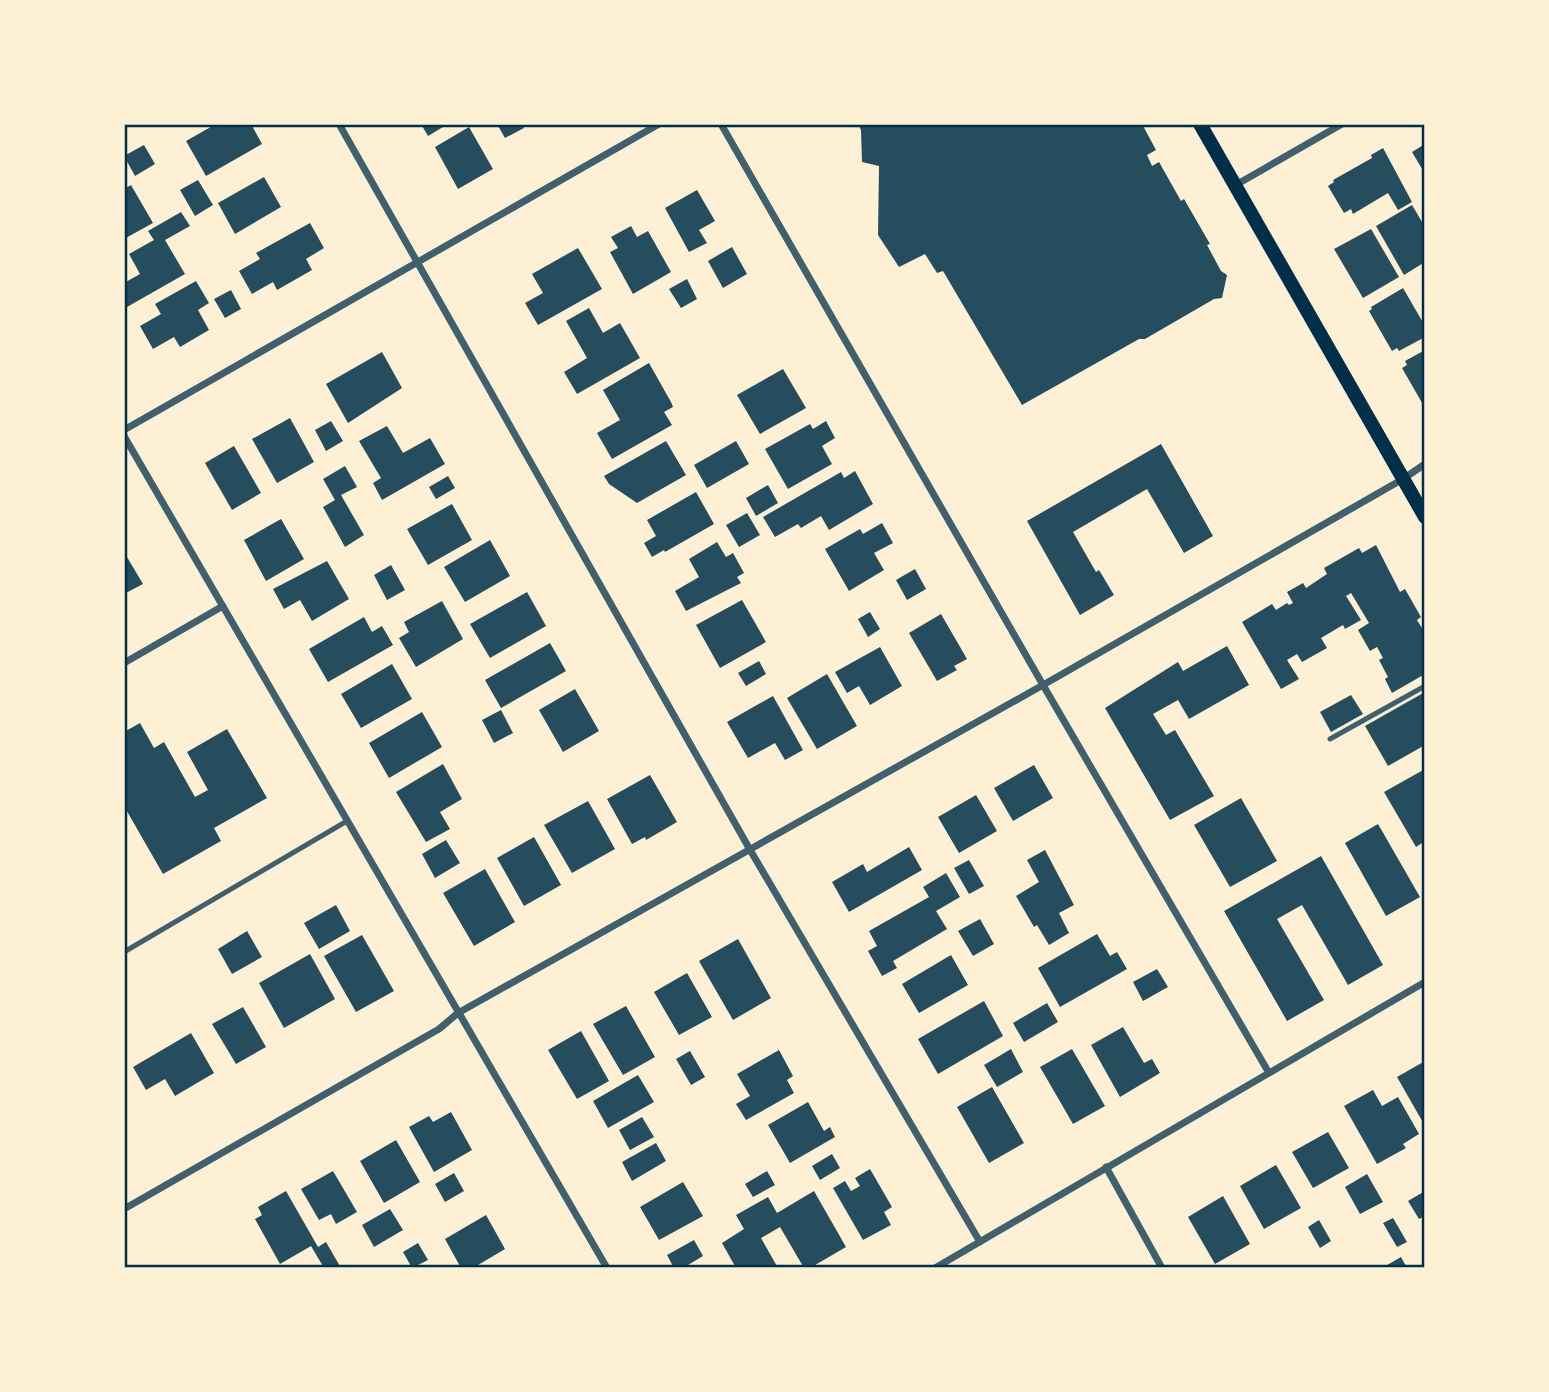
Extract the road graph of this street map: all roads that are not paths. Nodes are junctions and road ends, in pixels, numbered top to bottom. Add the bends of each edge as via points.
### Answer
1 (339, 124) edge
2 (659, 124) edge
3 (721, 124) edge
4 (1200, 124) edge
5 (1342, 124) edge
6 (1234, 186) junction
7 (418, 262) junction
8 (124, 430) edge
9 (124, 436) edge
10 (1425, 464) edge
11 (1403, 479) junction
12 (1425, 517) edge
13 (223, 606) junction
14 (124, 663) edge
15 (1043, 685) junction
16 (1425, 685) edge
17 (1330, 739) dead end
18 (347, 821) junction
19 (749, 848) junction
20 (124, 952) edge
21 (1425, 982) edge
22 (458, 1013) junction
23 (1269, 1073) junction
24 (1105, 1167) junction
25 (124, 1209) edge
26 (980, 1241) junction
27 (607, 1268) edge
28 (935, 1268) edge
29 (1162, 1268) edge

1 - 7 street
2 - 7 street
3 - 15 street
4 - 6 main road
5 - 6 street
6 - 11 main road
7 - 8 street
7 - 19 street
9 - 13 street
10 - 11 street
11 - 12 main road
11 - 15 street
13 - 14 street
13 - 18 street
15 - 19 street
15 - 23 street
16 - 17 lane
18 - 20 lane
18 - 22 street
19 - 22 street
19 - 26 street
21 - 23 street
22 - 25 street via 427,1036
22 - 27 street
23 - 24 street
24 - 26 street
24 - 29 street
26 - 28 street

